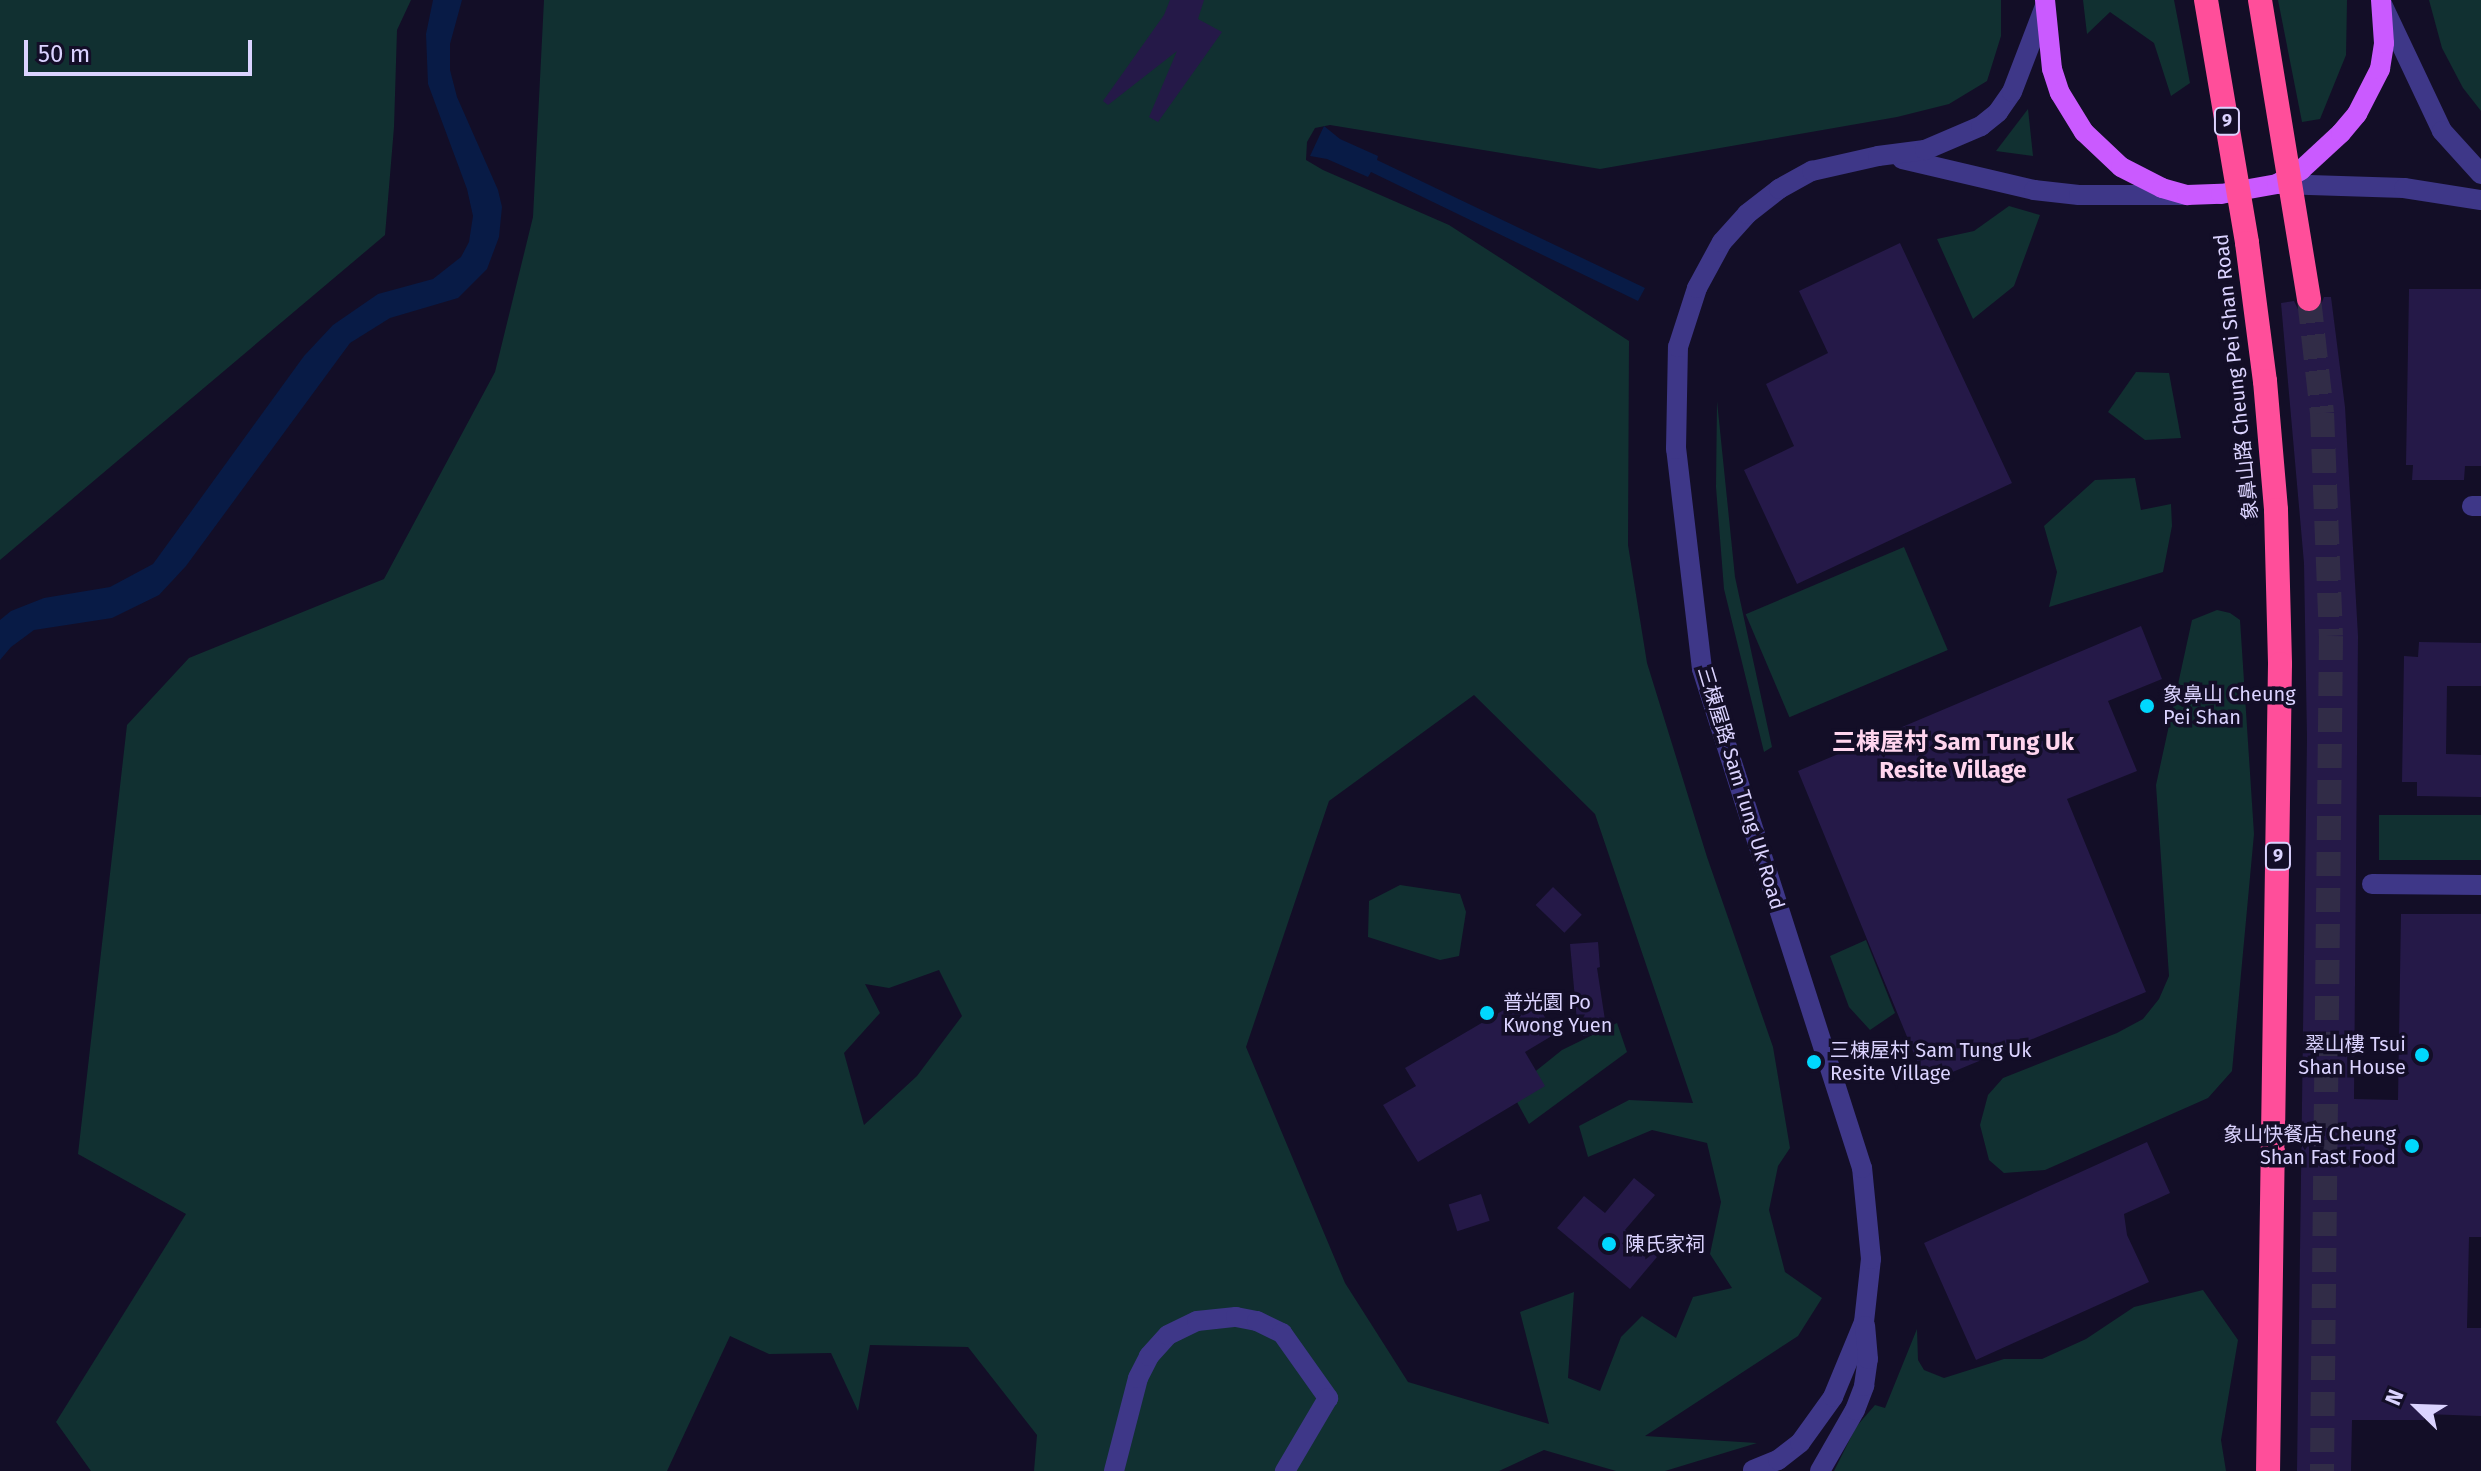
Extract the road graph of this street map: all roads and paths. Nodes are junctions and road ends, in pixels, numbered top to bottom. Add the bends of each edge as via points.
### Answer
1 (2206, 0) edge
2 (2260, 0) edge
3 (2382, 2) edge
4 (2045, 3) edge
5 (1878, 156) junction
6 (2481, 174) edge
7 (2277, 184) junction
8 (2193, 195) junction
9 (2481, 200) edge
10 (2309, 299) tunnel mouth
11 (2372, 884) dead end
12 (2481, 885) edge
13 (1864, 1322) junction
14 (1114, 1471) edge
15 (1285, 1471) edge
16 (1751, 1471) edge
17 (1820, 1471) edge
18 (2268, 1471) edge

1 - 18 highway, 象鼻山路 Cheung Pei Shan Road / 9 via 2247,243 2276,510 2280,680
2 - 10 highway
3 - 6 street via 2442,131
3 - 7 main road via 2380,69 2357,114 2319,154
4 - 5 street, 三棟屋路 Sam Tung Uk Road via 2021,73 1998,112 1957,139 1925,150
4 - 8 main road via 2052,69 2084,132 2121,167
5 - 8 street, 三棟屋路 Sam Tung Uk Road via 2034,190
5 - 13 street, 三棟屋路 Sam Tung Uk Road via 1812,171 1779,189 1722,242 1687,317 1678,347 1675,394 1676,449 1702,669 1862,1168 1871,1259
7 - 8 main road
7 - 9 street via 2404,188
11 - 12 street
13 - 16 street, 三棟屋路 Sam Tung Uk Road via 1833,1397 1811,1430 1778,1460
13 - 17 street, 三棟屋路 Sam Tung Uk Road via 1864,1386
14 - 15 street via 1138,1378 1149,1356 1168,1335 1197,1321 1236,1317 1282,1333 1328,1398

